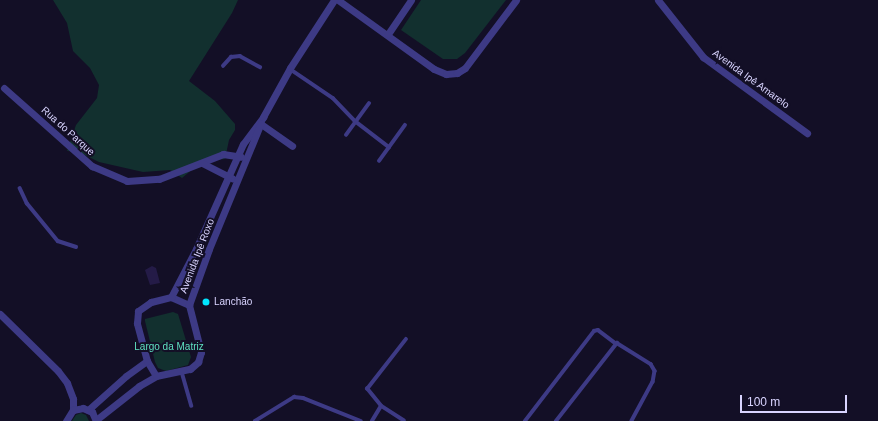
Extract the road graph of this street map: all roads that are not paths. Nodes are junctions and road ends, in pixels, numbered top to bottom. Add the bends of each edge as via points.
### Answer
1 (334, 0) edge
2 (338, 0) edge
3 (411, 0) edge
4 (516, 0) edge
5 (658, 0) edge
6 (388, 34) junction
7 (223, 66) dead end
8 (260, 67) dead end
9 (290, 68) junction
10 (4, 88) dead end
11 (369, 103) dead end
12 (262, 120) junction
13 (356, 121) junction
14 (405, 125) dead end
15 (808, 133) dead end
16 (346, 134) dead end
17 (292, 146) dead end
18 (390, 147) junction
19 (238, 155) junction
20 (245, 158) junction
21 (379, 161) dead end
22 (202, 163) junction
23 (228, 176) junction
24 (237, 180) junction
25 (20, 188) dead end
26 (76, 248) dead end
27 (171, 297) junction
28 (189, 305) junction
29 (0, 314) edge
30 (406, 339) dead end
31 (615, 343) junction
32 (147, 361) junction
33 (182, 372) junction
34 (156, 376) junction
35 (192, 406) dead end
36 (381, 406) junction
37 (73, 410) junction
38 (88, 410) junction
39 (66, 421) edge
40 (96, 421) edge
41 (255, 421) edge
42 (361, 421) edge
43 (372, 421) edge
44 (404, 421) edge
45 (525, 421) edge
46 (556, 421) edge
47 (632, 421) edge

1 - 9 street, Avenida Ipê Roxo
2 - 6 street
3 - 6 street
4 - 6 street via 472,61 457,73 446,74 434,69
5 - 15 street, Avenida Ipê Amarelo via 703,57
7 - 8 lane via 231,57 240,56
9 - 12 street, Avenida Ipê Roxo
9 - 13 lane via 333,98
10 - 22 street, Rua do Parque via 83,159 102,171 127,181 180,173
11 - 13 lane
12 - 17 street
12 - 19 street, Avenida Ipê Roxo via 247,137
12 - 20 street, Avenida Ipê Roxo
13 - 16 lane
13 - 18 lane
14 - 18 lane
18 - 21 lane
19 - 20 street
19 - 22 street, Rua do Parque via 224,154
19 - 23 street, Avenida Ipê Roxo
20 - 24 street, Avenida Ipê Roxo
22 - 23 street
23 - 24 street
23 - 27 street, Avenida Ipê Roxo via 196,249
24 - 28 street, Avenida Ipê Roxo
25 - 26 lane via 27,204 58,241
27 - 28 street
27 - 32 street, Avenida Ipê Roxo via 151,302 138,311 137,323
28 - 33 street, Avenida Ipê Roxo via 201,352 194,367
29 - 37 street via 58,371 67,383 73,399
30 - 36 lane via 366,389
31 - 45 lane via 598,330 594,331
31 - 46 lane
31 - 47 lane via 655,369 655,376
32 - 34 street
32 - 38 street
33 - 34 street, Avenida Ipê Roxo
33 - 35 lane
34 - 40 street, Avenida Ipê Roxo via 124,395
36 - 43 lane
36 - 44 lane
37 - 38 street
37 - 39 street
38 - 40 street
41 - 42 lane via 294,397 303,398

